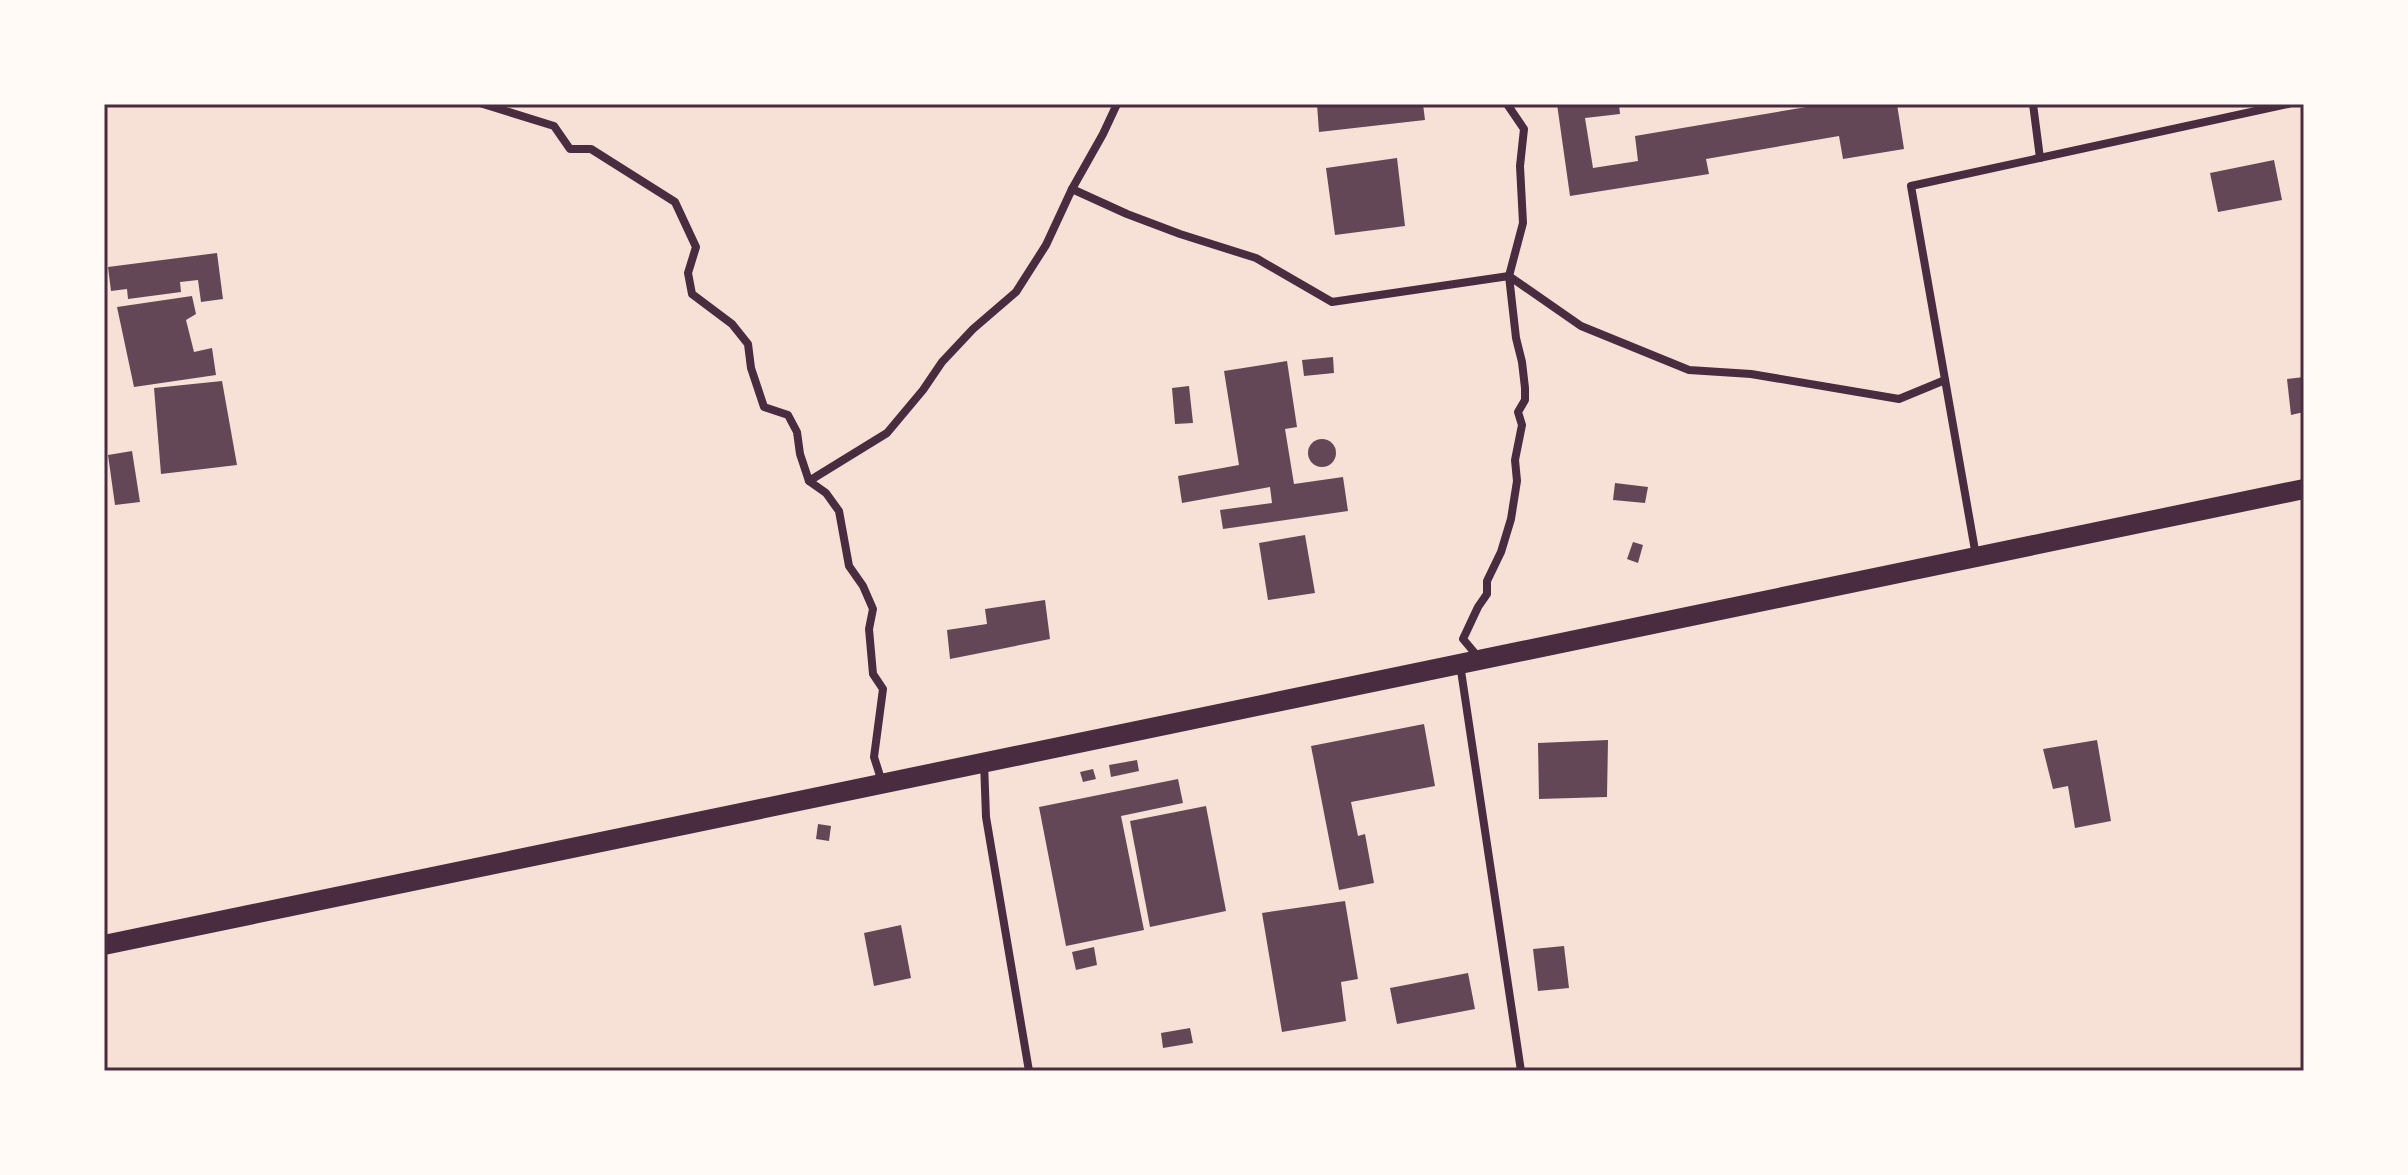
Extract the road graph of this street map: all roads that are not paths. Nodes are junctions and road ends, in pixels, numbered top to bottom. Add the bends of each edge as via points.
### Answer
1 (483, 104) edge
2 (1117, 104) edge
3 (1507, 104) edge
4 (2033, 104) edge
5 (2288, 104) edge
6 (2040, 158) junction
7 (1072, 189) junction
8 (1509, 276) junction
9 (1945, 380) junction
10 (809, 481) junction
11 (2304, 489) edge
12 (1976, 556) junction
13 (1469, 661) junction
14 (984, 761) junction
15 (882, 783) junction
16 (104, 945) edge
17 (1029, 1071) edge
18 (1521, 1071) edge

1 - 10 street via 554,126 570,149 591,149 675,202 696,247 688,273 692,294 732,324 748,344 764,407 788,415
2 - 7 street
3 - 8 street via 1524,129 1523,223
4 - 6 street
5 - 6 street
6 - 9 street via 1911,186
7 - 8 street via 1180,234 1256,258 1332,302
7 - 10 street via 1016,292 942,362 887,433
8 - 9 street via 1581,326 1689,370 1751,374 1899,399
8 - 13 street via 1525,400 1518,412 1522,425 1517,481 1487,594 1463,639
9 - 12 street
10 - 15 street via 839,511 849,566 873,609 873,674 883,689 874,757
11 - 12 main road
12 - 13 main road
13 - 14 main road
13 - 18 street
14 - 15 main road
14 - 17 street via 986,817
15 - 16 main road

